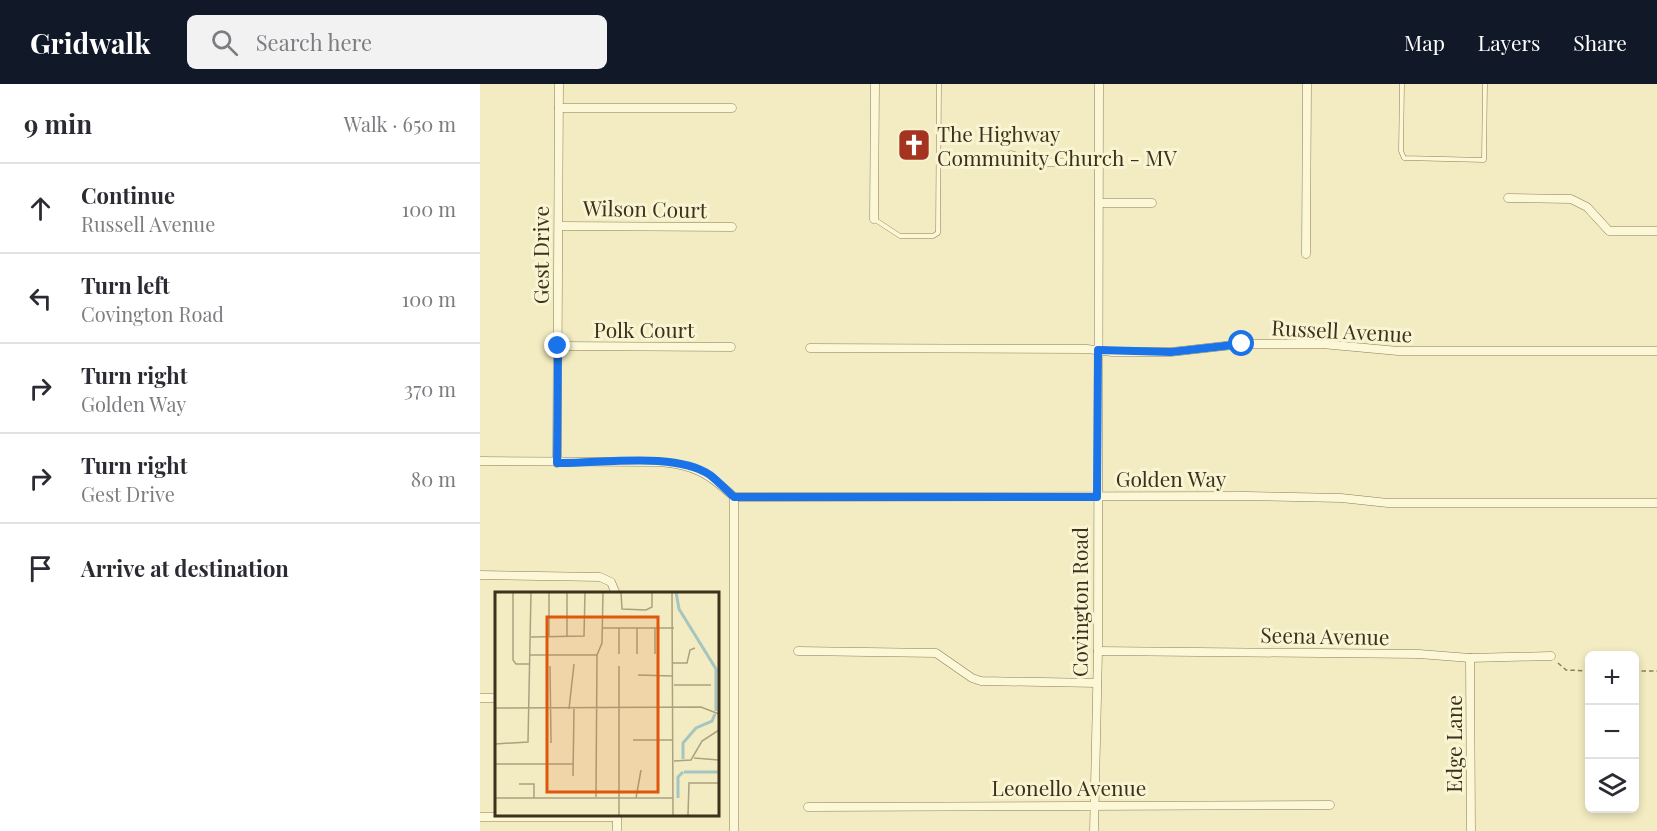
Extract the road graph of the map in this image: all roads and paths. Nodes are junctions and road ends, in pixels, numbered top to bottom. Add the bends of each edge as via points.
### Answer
1 (559, 84) edge
2 (874, 84) edge
3 (939, 84) edge
4 (1099, 84) edge
5 (1307, 84) edge
6 (1402, 84) edge
7 (1485, 84) edge
8 (559, 108) junction
9 (732, 108) dead end
10 (1011, 155) dead end
11 (1099, 163) junction
12 (1508, 198) dead end
13 (1099, 203) junction
14 (1152, 203) dead end
15 (874, 219) joint
16 (558, 226) junction
17 (732, 227) dead end
18 (1657, 231) edge
19 (1306, 254) dead end
20 (558, 346) junction
21 (731, 347) dead end
22 (810, 348) dead end
23 (1098, 350) junction
24 (1657, 351) edge
25 (480, 461) edge
26 (557, 463) junction
27 (734, 497) junction
28 (1097, 497) junction
29 (1657, 503) edge
30 (480, 575) edge
31 (615, 592) edge
32 (798, 651) dead end
33 (1098, 651) junction
34 (1551, 656) joint
35 (1470, 658) junction
36 (1585, 671) edge
37 (1639, 671) edge
38 (1657, 671) edge
39 (1097, 683) junction
40 (1094, 805) junction
41 (1330, 805) dead end
42 (808, 807) dead end
43 (617, 816) edge
44 (480, 817) edge
45 (617, 831) edge
46 (734, 831) edge
47 (1094, 831) edge
48 (1471, 831) edge

1 - 8 street, Gest Drive
2 - 15 street
3 - 15 lane via 938,233 900,236
4 - 11 street, Covington Road
5 - 19 street
6 - 7 lane via 1404,158 1484,160
8 - 9 street
8 - 16 street, Gest Drive
10 - 11 street via 1033,162
11 - 13 street, Covington Road
12 - 18 street via 1571,199 1587,207 1609,231
13 - 14 street
13 - 23 street, Covington Road
16 - 17 street, Wilson Court
16 - 20 street, Gest Drive
20 - 21 street, Polk Court
20 - 26 street, Gest Drive
22 - 23 street, Russell Avenue
23 - 24 street, Russell Avenue via 1171,352 1220,345 1276,344 1348,345 1398,351
23 - 28 street, Covington Road
25 - 26 street
26 - 27 street via 685,464 709,474
27 - 28 street, Golden Way
27 - 46 street
28 - 29 street, Golden Way
28 - 33 street, Covington Road
30 - 31 street via 600,577 611,582
32 - 39 street via 936,653 981,681
33 - 35 street, Seena Avenue via 1419,654
33 - 39 street, Covington Road
34 - 35 street, Seena Avenue
34 - 36 path via 1566,670
35 - 48 street, Edge Lane
37 - 38 path
39 - 40 street, Covington Road
40 - 41 street, Leonello Avenue
40 - 42 street, Leonello Avenue
40 - 47 street, Covington Road
43 - 44 street
43 - 45 street

